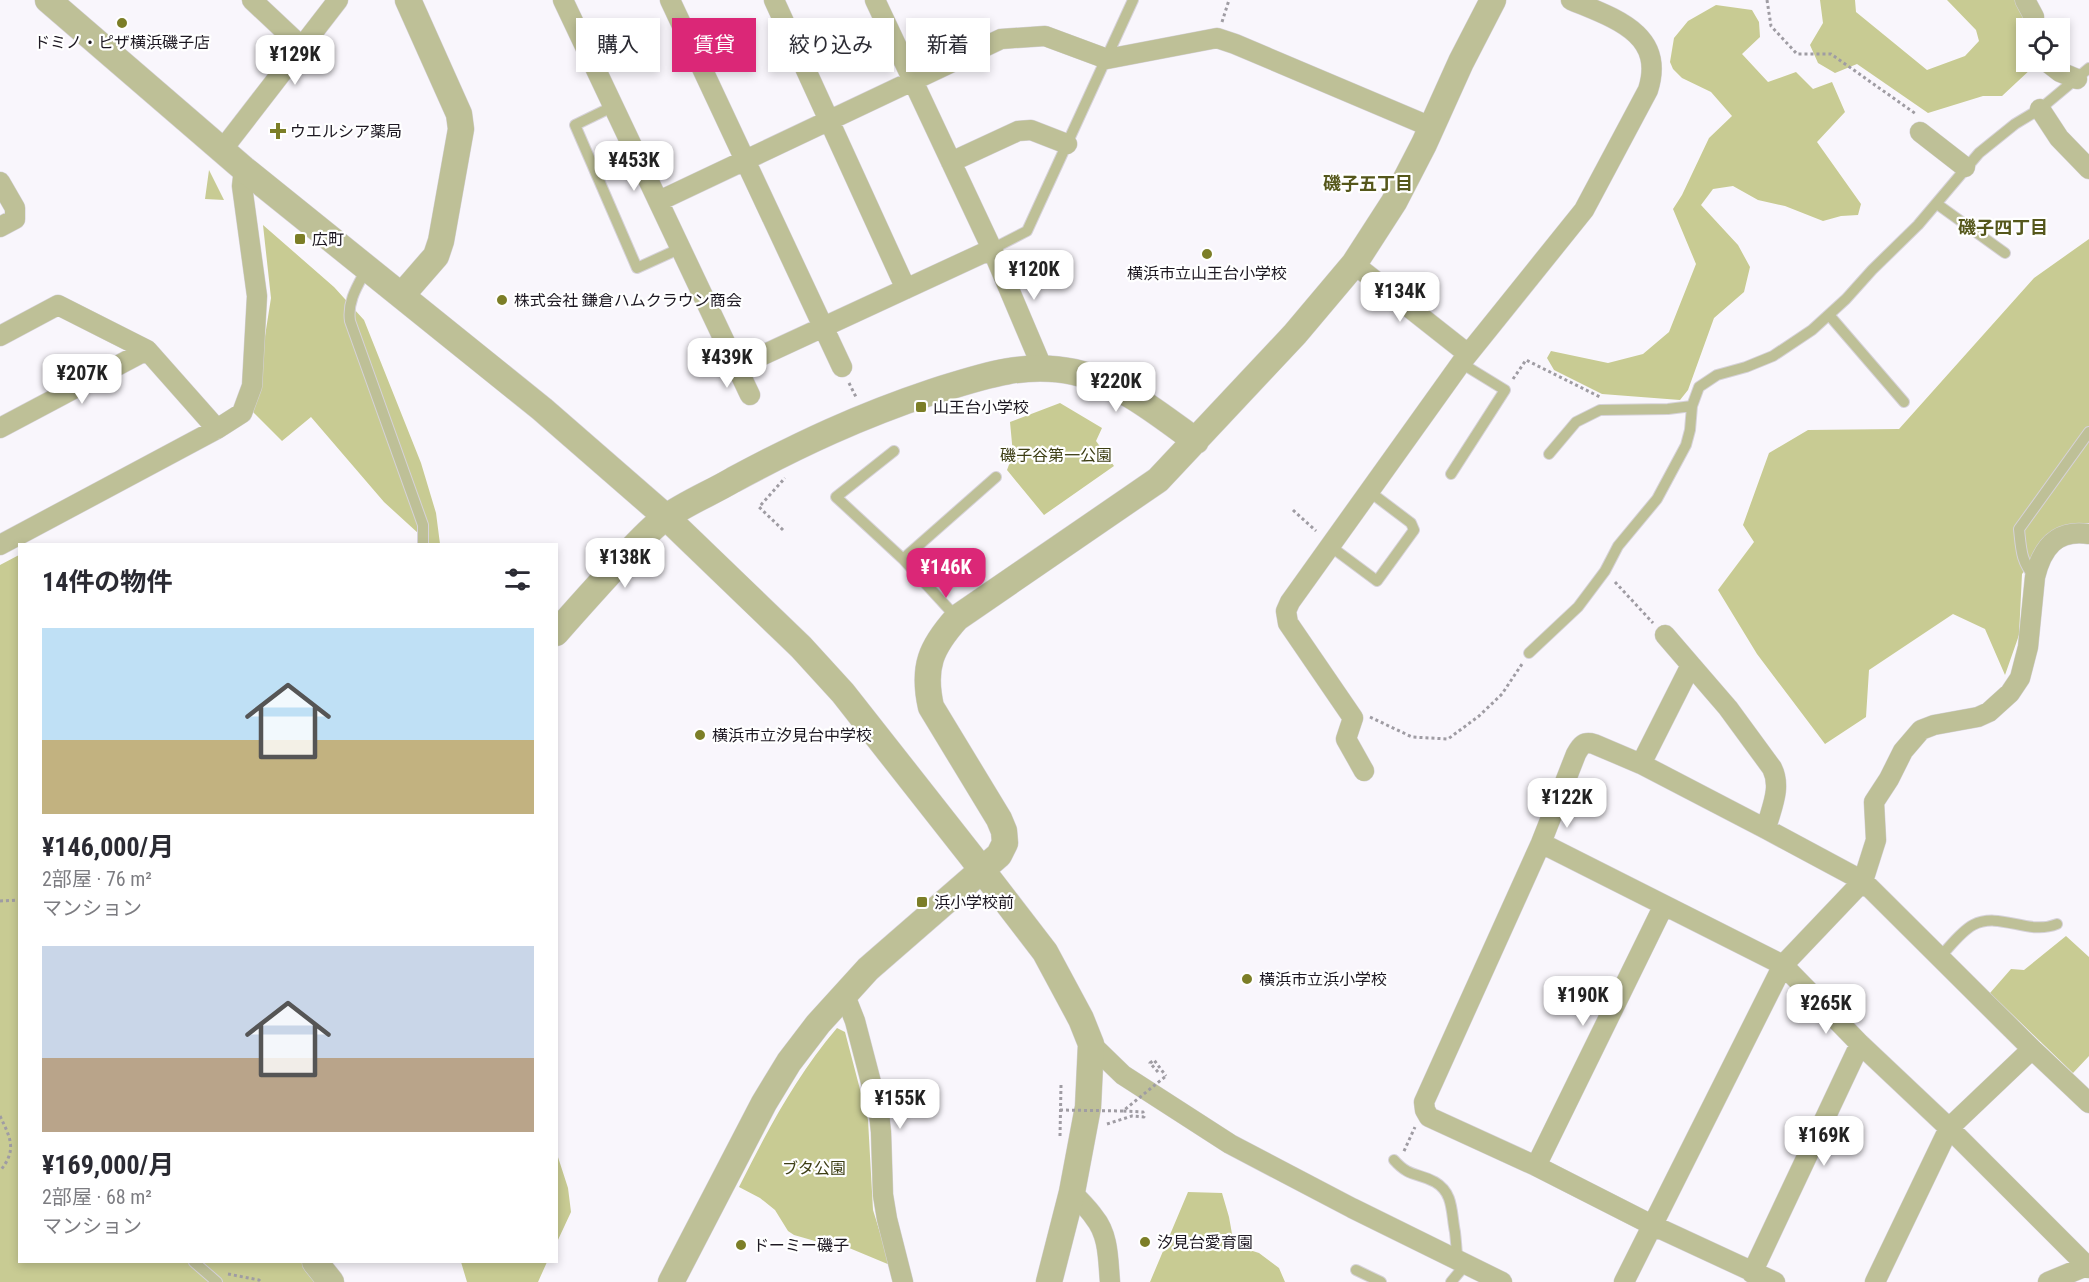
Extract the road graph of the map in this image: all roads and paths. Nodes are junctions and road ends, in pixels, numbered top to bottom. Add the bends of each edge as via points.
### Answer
1 (48, 0) edge
2 (252, 0) edge
3 (338, 0) edge
4 (408, 0) edge
5 (563, 0) edge
6 (670, 0) edge
7 (774, 0) edge
8 (1133, 0) edge
9 (1493, 0) edge
10 (1571, 0) edge
11 (1767, 0) edge
12 (2025, 0) edge
13 (877, 1) edge
14 (1604, 6) edge
15 (2034, 18) edge
16 (302, 46) junction
17 (1107, 59) junction
18 (2060, 72) edge
19 (2083, 74) edge
20 (913, 80) junction
21 (614, 106) junction
22 (2040, 109) junction
23 (829, 120) junction
24 (1919, 124) joint
25 (1431, 127) junction
26 (1067, 144) junction
27 (222, 150) junction
28 (745, 160) junction
29 (951, 162) junction
30 (1965, 167) junction
31 (244, 169) junction
32 (2089, 169) edge
33 (0, 182) edge
34 (659, 201) junction
35 (1937, 204) junction
36 (0, 227) edge
37 (681, 248) junction
38 (992, 249) junction
39 (2005, 252) dead end
40 (1354, 264) junction
41 (366, 268) junction
42 (906, 289) junction
43 (402, 295) junction
44 (1829, 315) junction
45 (823, 326) junction
46 (0, 336) edge
47 (147, 350) junction
48 (1465, 358) junction
49 (1042, 367) junction
50 (737, 368) junction
51 (842, 368) joint
52 (1505, 390) junction
53 (750, 395) dead end
54 (1603, 398) dead end
55 (1904, 402) dead end
56 (859, 404) dead end
57 (1692, 406) junction
58 (0, 428) edge
59 (217, 429) junction
60 (2089, 432) edge
61 (1196, 441) junction
62 (894, 451) dead end
63 (1549, 454) dead end
64 (1451, 474) dead end
65 (996, 477) dead end
66 (777, 488) dead end
67 (1370, 492) junction
68 (1293, 510) dead end
69 (666, 517) junction
70 (783, 530) dead end
71 (1316, 531) dead end
72 (2089, 534) edge
73 (423, 543) edge
74 (0, 545) edge
75 (1330, 546) junction
76 (903, 559) junction
77 (1605, 571) junction
78 (2035, 577) junction
79 (957, 618) junction
80 (558, 631) edge
81 (1665, 635) joint
82 (1529, 653) joint
83 (1691, 665) junction
84 (1353, 717) junction
85 (1641, 764) junction
86 (1364, 771) dead end
87 (1766, 829) junction
88 (1541, 843) junction
89 (982, 870) junction
90 (1863, 881) junction
91 (18, 900) edge
92 (0, 901) edge
93 (1664, 905) junction
94 (2056, 924) dead end
95 (1939, 958) junction
96 (1783, 965) junction
97 (844, 993) junction
98 (1091, 1044) junction
99 (1860, 1044) junction
100 (2031, 1049) junction
101 (1158, 1072) dead end
102 (1061, 1085) dead end
103 (2089, 1103) edge
104 (1060, 1110) junction
105 (1124, 1111) junction
106 (0, 1116) edge
107 (1416, 1123) dead end
108 (1106, 1125) dead end
109 (1949, 1128) junction
110 (1059, 1141) dead end
111 (1404, 1153) dead end
112 (1394, 1160) dead end
113 (1536, 1166) junction
114 (0, 1171) edge
115 (1071, 1191) junction
116 (1652, 1224) junction
117 (1462, 1262) junction
118 (195, 1263) edge
119 (316, 1263) edge
120 (2089, 1266) edge
121 (1356, 1270) dead end
122 (1752, 1273) junction
123 (215, 1280) edge
124 (261, 1282) edge
125 (331, 1282) edge
126 (671, 1282) edge
127 (903, 1282) edge
128 (1049, 1282) edge
129 (1110, 1282) edge
130 (1381, 1282) edge
131 (1451, 1282) edge
132 (1502, 1282) edge
133 (1624, 1282) edge
134 (1775, 1282) edge
135 (1875, 1282) edge
136 (2048, 1282) edge

1 - 27 street
2 - 16 street
3 - 16 street
4 - 43 street via 459,114 461,129 436,256
5 - 21 street
6 - 28 street
7 - 23 street
8 - 17 lane
9 - 25 street
10 - 14 street
11 - 24 path via 1771,26 1797,54 1831,54
12 - 15 street
13 - 20 street
14 - 48 street via 1649,49 1653,75 1648,90 1584,210
16 - 27 street
17 - 20 street via 1045,36 1001,39
17 - 25 street via 1217,38
17 - 26 lane
18 - 19 street
19 - 22 lane
20 - 23 street
20 - 29 street
21 - 34 street
21 - 37 lane via 575,125 636,268
22 - 30 lane via 1993,140
22 - 32 street
23 - 28 street
23 - 42 street
24 - 30 street
25 - 40 street via 1394,202
26 - 29 street via 1031,130 1018,131
26 - 38 lane via 1027,231
27 - 31 street
28 - 34 street
28 - 45 street
29 - 38 street
30 - 35 lane
31 - 41 street
31 - 59 street via 242,186 257,296 252,386 242,413
33 - 36 street via 15,208 15,219
34 - 37 street
35 - 39 lane
35 - 44 lane
37 - 50 street
38 - 42 street
38 - 49 street
40 - 48 street
40 - 61 street
41 - 43 street
41 - 73 lane via 348,310 350,321 423,525
42 - 45 street
43 - 69 street
44 - 55 lane
44 - 57 lane via 1773,356 1717,375 1699,387
45 - 50 street
45 - 51 street
46 - 47 street via 58,305
47 - 58 street
47 - 59 street
48 - 52 lane
48 - 67 street
49 - 61 street via 1102,381 1139,400
49 - 69 street via 996,372 846,423
50 - 53 street
51 - 56 path
52 - 54 path via 1526,360
52 - 64 lane
57 - 63 lane via 1600,411 1576,422
57 - 77 lane via 1686,445 1675,468 1657,499 1618,546
59 - 74 street
60 - 78 lane via 2019,529 2021,557
61 - 79 street via 1158,480
62 - 76 lane via 836,497
65 - 76 lane
66 - 70 path via 759,507
67 - 75 street
67 - 75 lane via 1411,523 1414,530 1377,581
68 - 71 path
69 - 80 street via 637,543
69 - 89 street via 801,647 843,693
72 - 78 street via 2073,533 2049,545
75 - 84 street via 1290,602 1287,623
76 - 79 lane
77 - 81 path
77 - 82 lane via 1578,606
78 - 90 street via 2028,647 2020,678 1989,712 1934,725 1913,738 1874,802 1876,840
79 - 89 street via 932,653 927,689 931,707 1004,831 1005,843 999,855
81 - 83 street
82 - 84 path via 1502,694 1448,739 1412,737 1370,717
83 - 85 street
83 - 87 street via 1761,751 1776,776 1777,787
84 - 86 street via 1346,739
85 - 87 street
85 - 88 street via 1594,744 1582,744
87 - 90 street
88 - 93 street
88 - 113 street via 1424,1102 1429,1118
89 - 97 street
89 - 98 street via 1046,952
90 - 95 street
90 - 96 street
91 - 92 path
93 - 96 street
93 - 113 street
94 - 95 lane via 2042,928 1985,920 1971,926
95 - 100 street
96 - 99 street
96 - 116 street
97 - 126 street via 789,1062 764,1103
97 - 127 street via 879,1113 883,1196
98 - 115 street via 1088,1107
98 - 117 street via 1123,1075 1201,1127
99 - 109 street
99 - 122 street
100 - 103 street
100 - 109 street
101 - 105 path, bridge via 1150,1063 1154,1060 1166,1076
102 - 104 path
104 - 105 path, bridge
104 - 110 path
105 - 108 path via 1143,1112 1144,1117 1132,1116
106 - 114 path via 11,1140 9,1160
107 - 111 path
109 - 120 street
109 - 135 street
112 - 117 lane via 1405,1172 1435,1182 1448,1194
113 - 116 street
115 - 128 street
115 - 129 street via 1095,1217 1102,1231
116 - 122 street
116 - 133 street
117 - 131 lane
117 - 132 street
118 - 123 lane
119 - 125 street
120 - 136 street
121 - 130 lane
122 - 134 street
123 - 124 path via 219,1273

